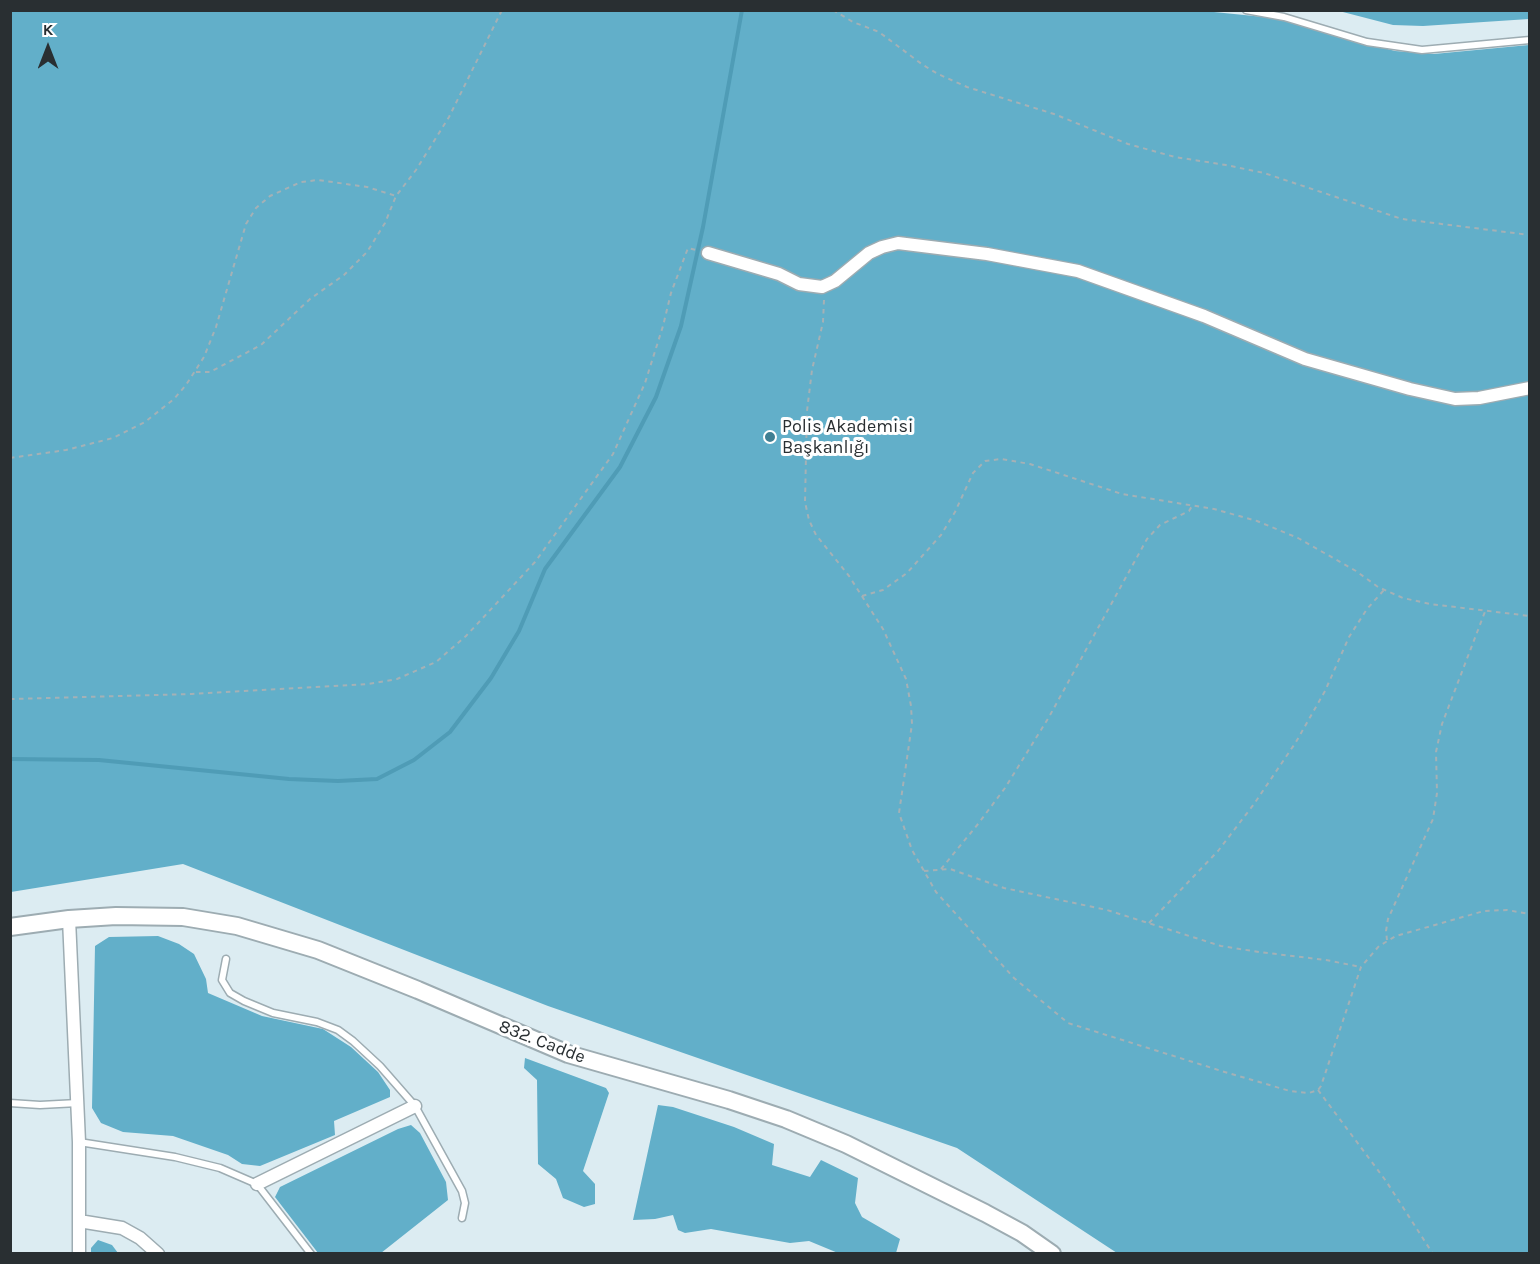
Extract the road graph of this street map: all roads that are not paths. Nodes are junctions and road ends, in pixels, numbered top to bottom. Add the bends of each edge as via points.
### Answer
1 (1246, 10) edge
2 (1530, 40) edge
3 (708, 253) dead end
4 (1530, 388) edge
5 (69, 919) junction
6 (10, 927) edge
7 (226, 959) dead end
8 (10, 1103) edge
9 (78, 1103) junction
10 (415, 1106) junction
11 (79, 1142) junction
12 (257, 1184) junction
13 (462, 1218) dead end
14 (79, 1221) junction
15 (79, 1254) edge
16 (158, 1254) edge
17 (311, 1254) edge
18 (1052, 1254) edge

1 - 2 lane via 1367,42 1422,50
3 - 4 street via 800,284 822,287 869,253 898,243 987,254 1078,271 1204,316 1305,359 1410,389 1455,399
5 - 6 street, 832. Cadde
5 - 9 street
5 - 18 street, 832. Cadde via 183,916 237,926 318,950 568,1054 786,1119 985,1213
7 - 10 lane via 222,980 230,993 273,1012 338,1030 380,1066
8 - 9 lane
9 - 11 street
10 - 12 street
10 - 13 lane via 462,1191
11 - 12 lane via 175,1156 220,1168
11 - 14 street
12 - 17 lane
14 - 15 street
14 - 16 street via 122,1228

